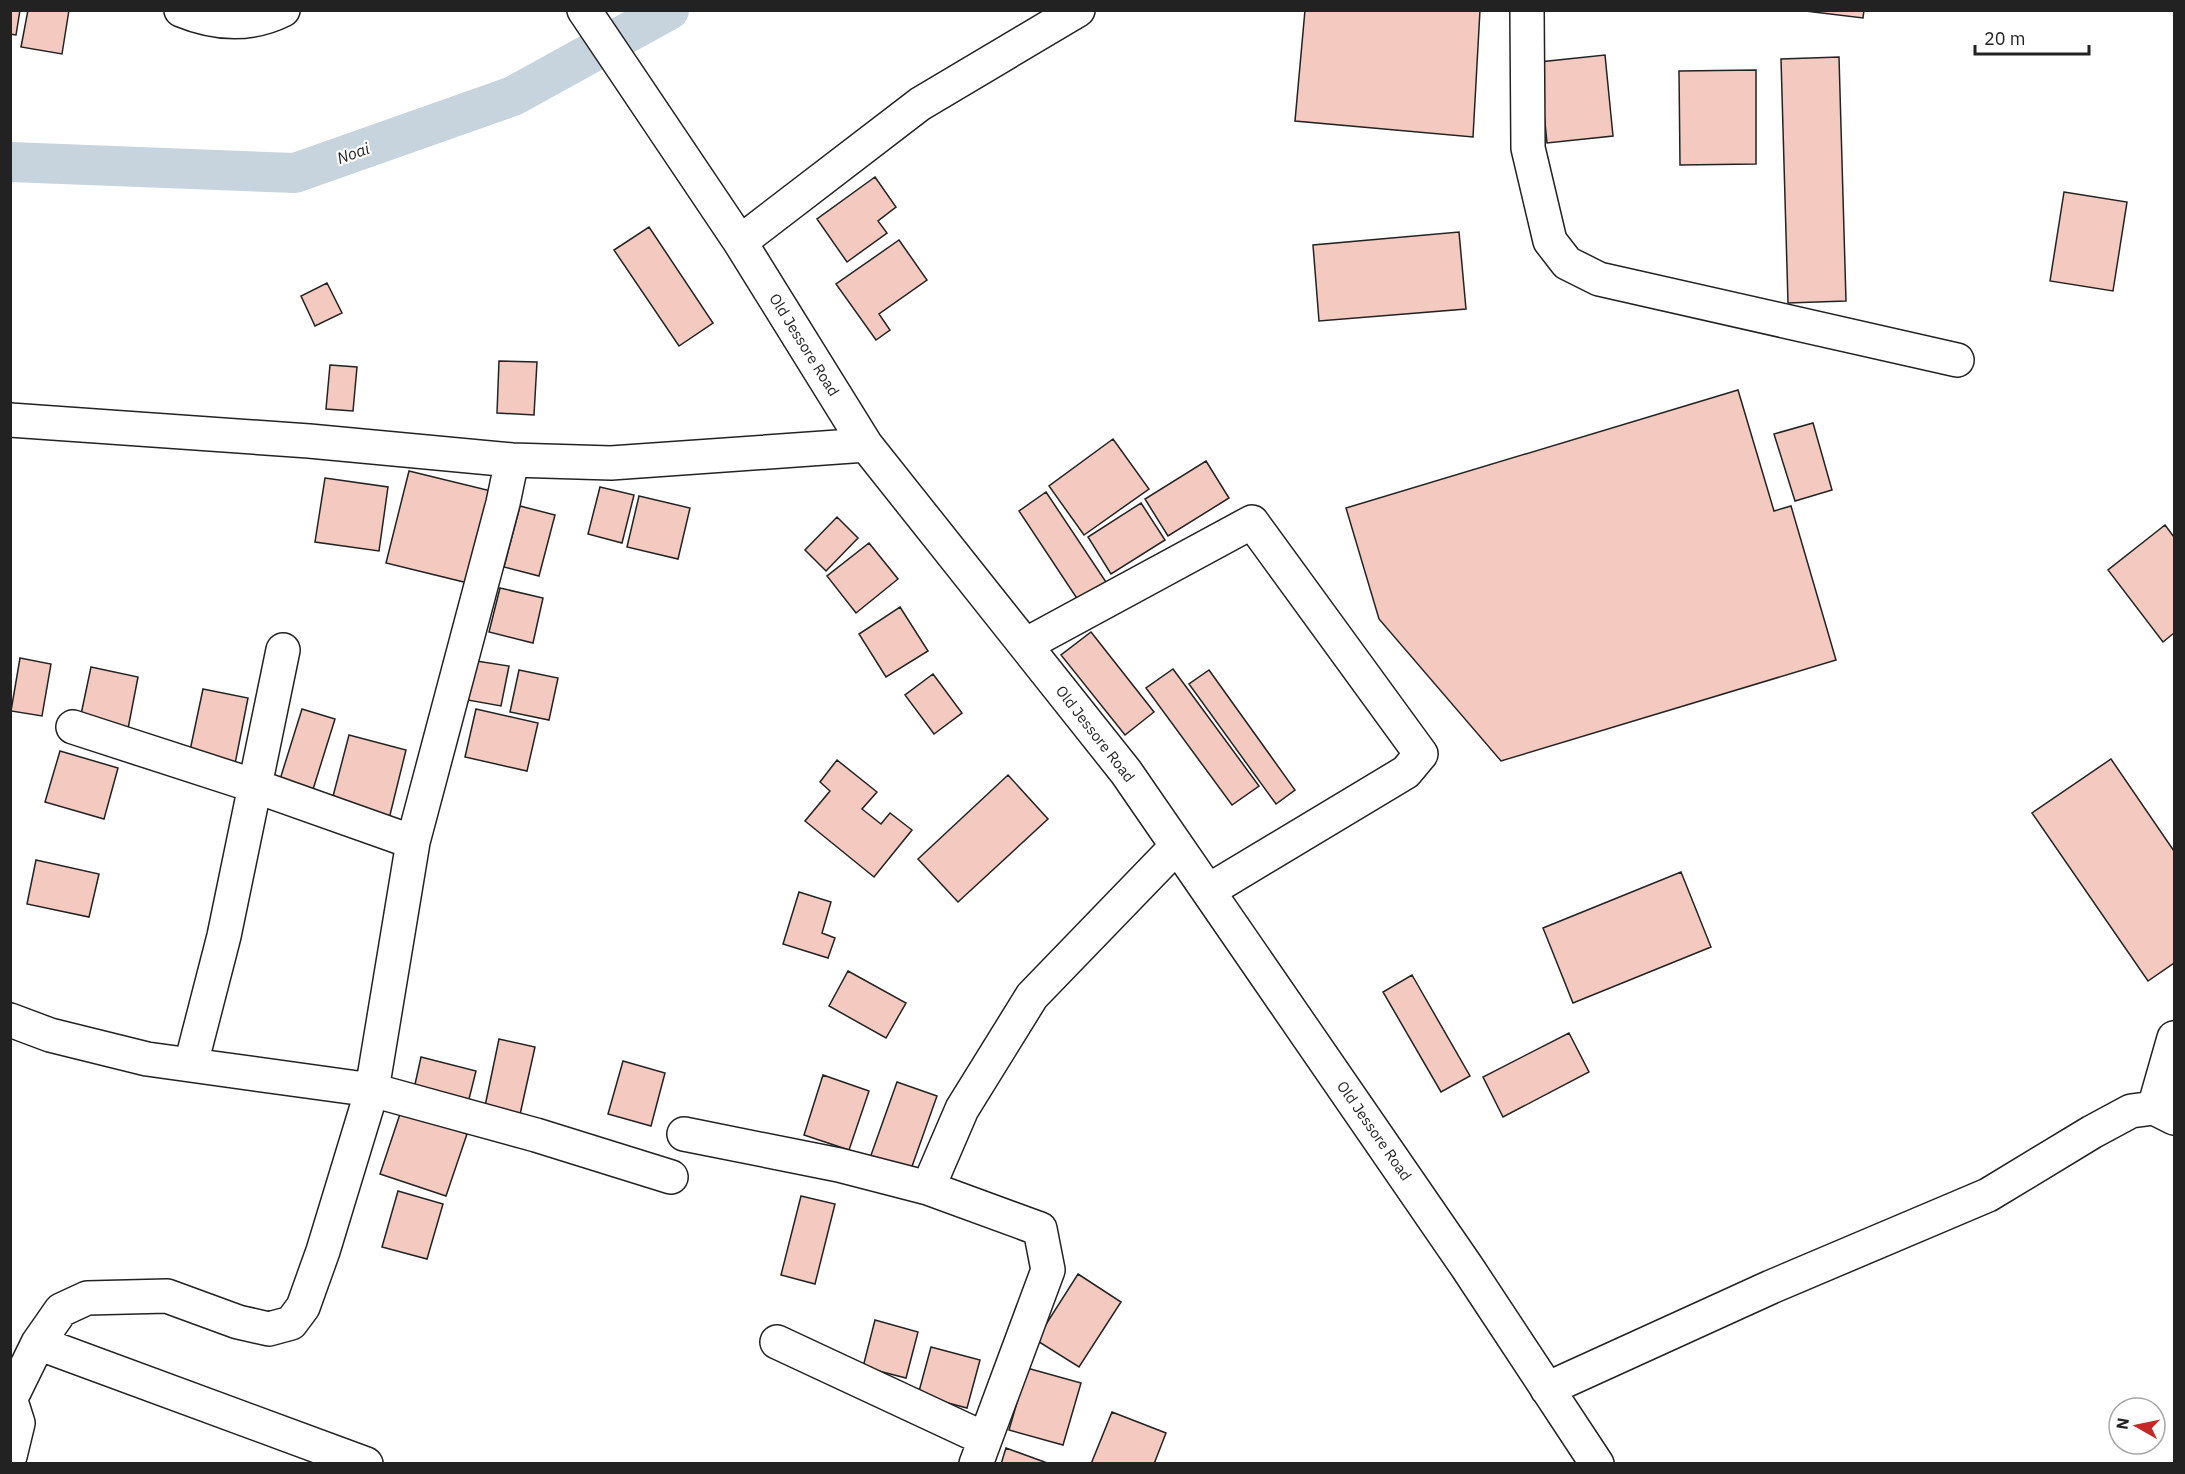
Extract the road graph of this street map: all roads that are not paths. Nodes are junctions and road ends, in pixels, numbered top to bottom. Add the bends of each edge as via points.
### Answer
1 (181, 10) edge
2 (283, 10) edge
3 (584, 10) edge
4 (1078, 10) edge
5 (1527, 10) edge
6 (740, 242) junction
7 (1957, 360) dead end
8 (10, 420) edge
9 (866, 445) junction
10 (512, 460) junction
11 (1025, 645) junction
12 (283, 650) dead end
13 (73, 727) dead end
14 (255, 786) junction
15 (413, 842) junction
16 (1177, 846) junction
17 (1208, 891) junction
18 (10, 1020) edge
19 (2175, 1038) edge
20 (191, 1064) junction
21 (372, 1089) junction
22 (2164, 1113) edge
23 (684, 1134) dead end
24 (671, 1177) dead end
25 (928, 1188) junction
26 (777, 1342) dead end
27 (38, 1343) junction
28 (1548, 1389) junction
29 (11, 1398) edge
30 (981, 1451) edge
31 (10, 1456) edge
32 (366, 1464) edge
33 (1597, 1464) edge

1 - 2 street via 223,23 266,19
3 - 6 street, Old Jessore Road
4 - 6 street via 920,104
5 - 7 street via 1528,148 1550,241 1567,263 1599,279
6 - 9 street, Old Jessore Road
8 - 10 street
9 - 10 street via 611,463
9 - 11 street, Old Jessore Road
10 - 15 street
11 - 16 street, Old Jessore Road via 1126,772
11 - 17 street via 1252,522 1421,754 1406,772
12 - 14 street
13 - 14 street
14 - 15 street
14 - 20 street via 224,936
15 - 21 street
16 - 17 street, Old Jessore Road
16 - 25 street via 1032,996 963,1109
17 - 28 street, Old Jessore Road
18 - 20 street via 50,1035 147,1059
19 - 22 street
20 - 21 street
21 - 24 street
21 - 27 street via 323,1251 303,1307 291,1323 269,1329 167,1296 87,1298 61,1310
22 - 28 street via 2131,1111 1988,1196 1772,1287
23 - 25 street via 839,1165
25 - 30 street via 1040,1229 1046,1253 1048,1270
26 - 30 street
27 - 29 street
27 - 32 street
28 - 33 street, Old Jessore Road
29 - 31 street via 18,1423

